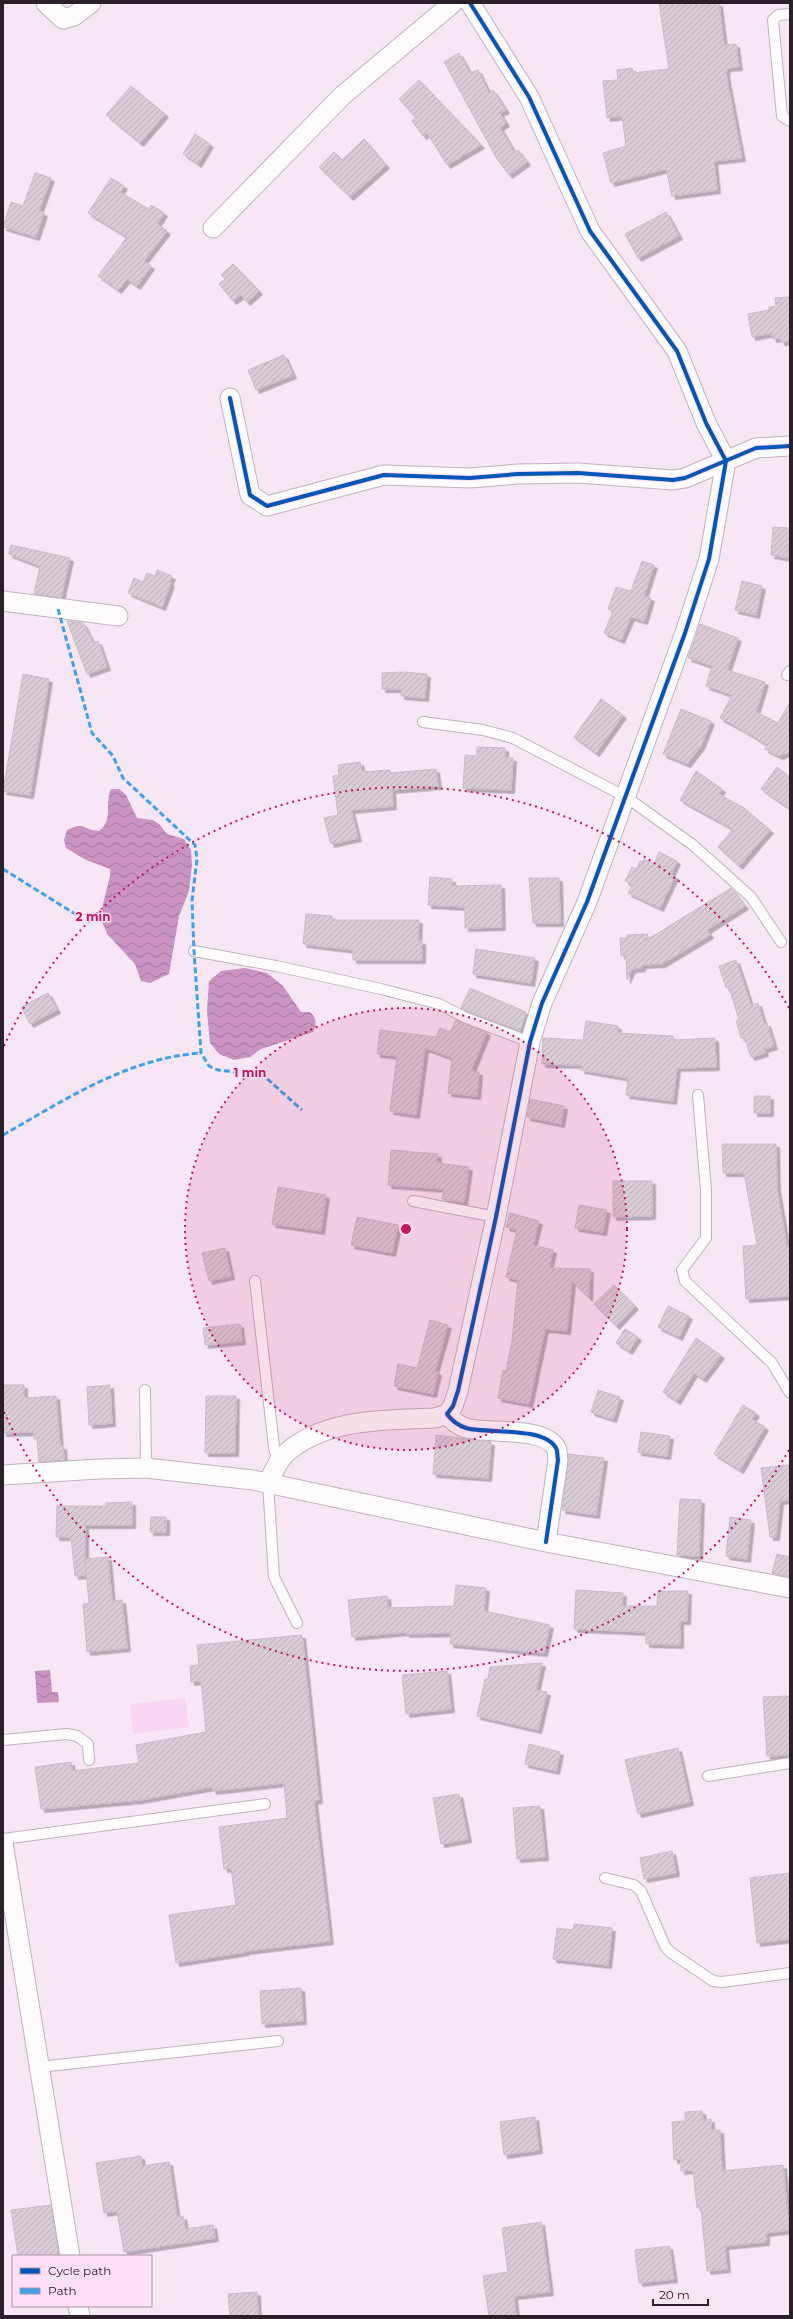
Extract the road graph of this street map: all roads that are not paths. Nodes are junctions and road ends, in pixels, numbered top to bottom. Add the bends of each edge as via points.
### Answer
1 (46, 3) edge
2 (91, 3) edge
3 (453, 3) edge
4 (470, 3) edge
5 (790, 14) edge
6 (790, 121) edge
7 (213, 228) dead end
8 (230, 398) dead end
9 (790, 446) edge
10 (726, 461) junction
11 (3, 601) edge
12 (118, 616) dead end
13 (423, 722) dead end
14 (626, 797) junction
15 (781, 942) dead end
16 (194, 951) dead end
17 (530, 1042) junction
18 (698, 1095) dead end
19 (413, 1201) dead end
20 (496, 1217) junction
21 (255, 1281) dead end
22 (145, 1390) dead end
23 (790, 1393) edge
24 (447, 1414) junction
25 (283, 1457) junction
26 (146, 1468) junction
27 (3, 1475) edge
28 (268, 1483) junction
29 (546, 1542) junction
30 (790, 1588) edge
31 (297, 1623) dead end
32 (3, 1740) edge
33 (89, 1760) dead end
34 (790, 1763) edge
35 (708, 1776) dead end
36 (265, 1804) dead end
37 (3, 1839) edge
38 (3, 1843) edge
39 (605, 1878) dead end
40 (790, 1973) edge
41 (278, 2042) dead end
42 (39, 2067) junction
43 (70, 2255) edge

1 - 2 street via 63,19 74,16
3 - 7 street via 343,95
4 - 10 street via 529,97 590,231 677,352 706,423
5 - 6 lane via 778,15 773,20 782,116
8 - 10 street via 250,495 267,506 384,474 470,478 585,473 673,480 685,478
9 - 10 street via 756,448
10 - 14 street via 709,559
11 - 12 street
13 - 14 lane via 483,730 513,738
14 - 15 lane via 693,845 751,897
14 - 17 street via 587,902 542,1003
16 - 17 lane via 284,967 439,1004 464,1017
17 - 20 street
18 - 23 lane via 706,1191 706,1238 682,1270 685,1281 772,1363
19 - 20 lane
20 - 24 street via 458,1391
21 - 25 lane via 274,1447 275,1452
22 - 26 lane
24 - 25 street via 435,1418 362,1422 331,1428 301,1443
24 - 29 street via 454,1423 467,1428 515,1431 552,1443 557,1449 558,1460
25 - 28 street
26 - 27 street via 99,1468
26 - 28 street
28 - 29 street
28 - 31 lane via 274,1577
29 - 30 street
32 - 33 lane via 67,1734 78,1736 88,1744
34 - 35 lane
36 - 37 lane
38 - 42 street
39 - 40 lane via 634,1885 641,1890 665,1946 713,1981
41 - 42 lane
42 - 43 street

